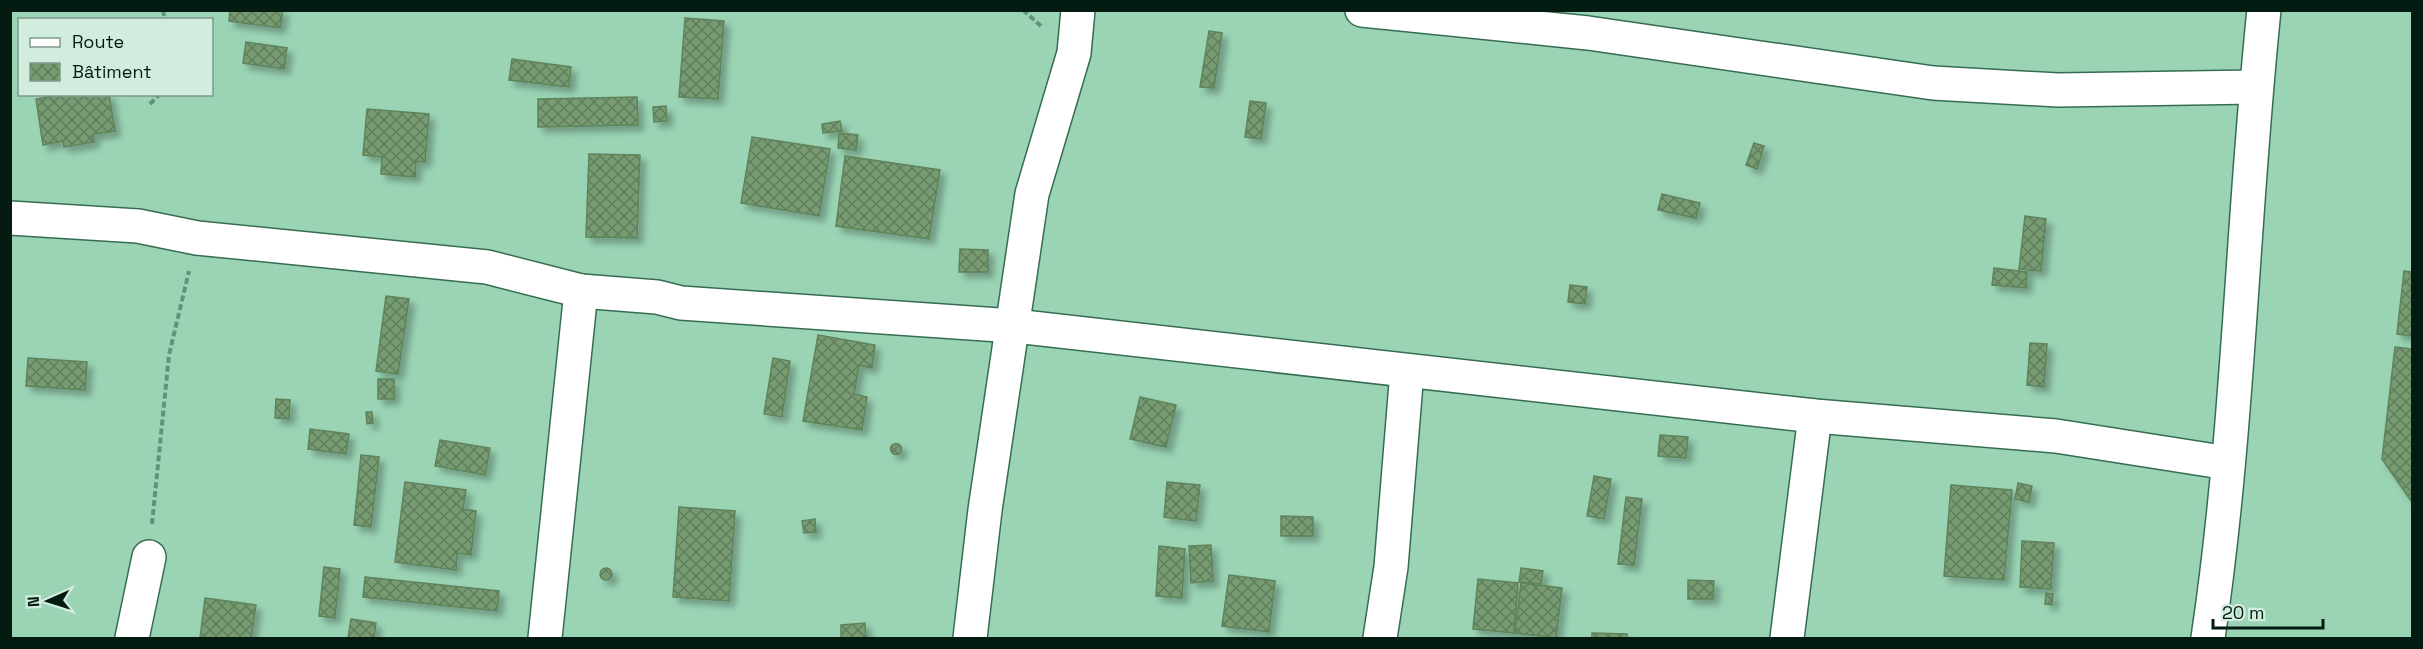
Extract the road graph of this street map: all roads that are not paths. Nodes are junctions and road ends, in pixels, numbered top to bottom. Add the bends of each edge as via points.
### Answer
1 (1078, 10) edge
2 (1362, 10) edge
3 (2264, 10) edge
4 (2256, 87) junction
5 (10, 218) edge
6 (581, 291) junction
7 (1014, 326) junction
8 (1407, 371) junction
9 (1815, 416) junction
10 (2228, 463) junction
11 (149, 557) road end
12 (132, 639) edge
13 (544, 639) edge
14 (970, 639) edge
15 (1380, 639) edge
16 (1787, 639) edge
17 (2208, 639) edge

1 - 7 street via 1074,53 1032,194
2 - 4 street via 1588,33 1933,83 2058,90
3 - 4 street
4 - 10 street
5 - 6 street via 138,226 197,238 487,267
6 - 7 street via 657,297 681,303
6 - 13 street
7 - 8 street
7 - 14 street via 985,510
8 - 9 street
8 - 15 street via 1391,567
9 - 10 street via 2056,436
9 - 16 street
10 - 17 street
11 - 12 street

